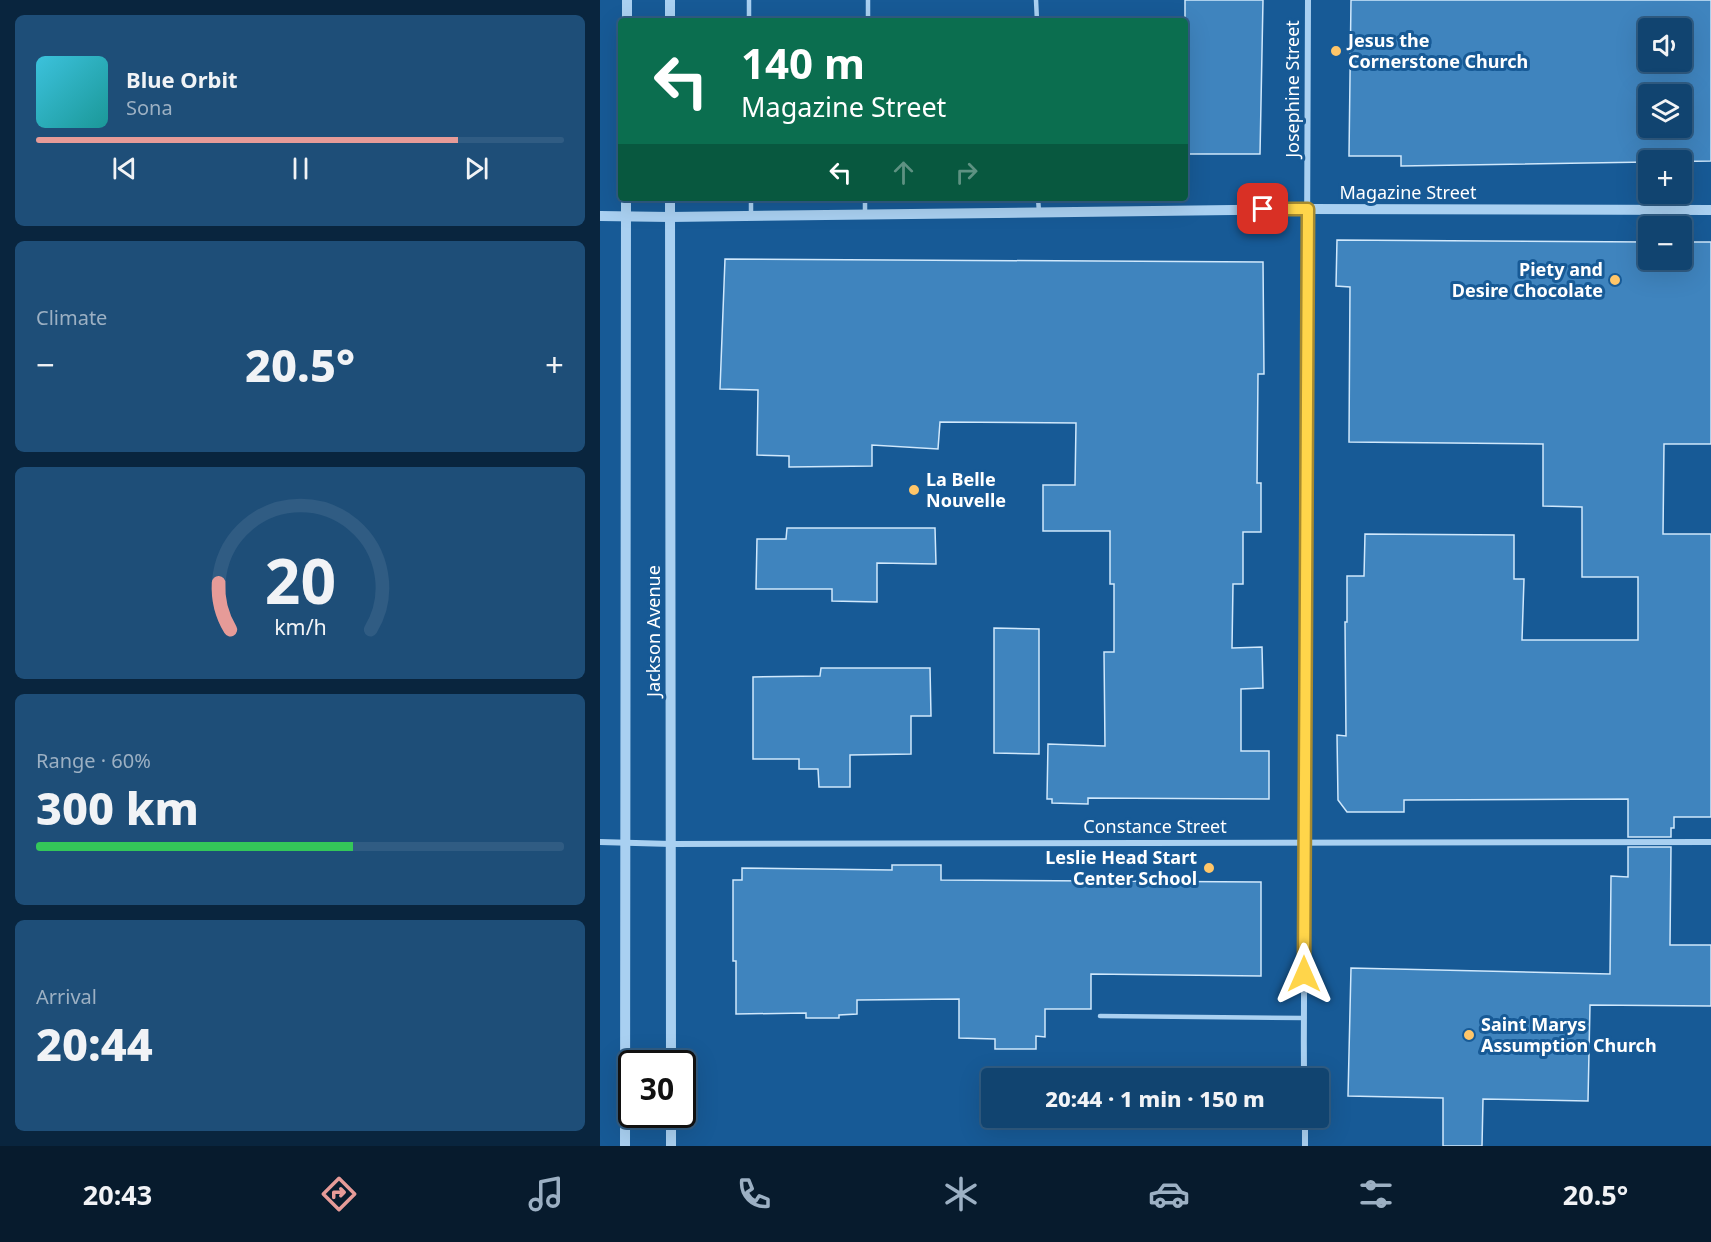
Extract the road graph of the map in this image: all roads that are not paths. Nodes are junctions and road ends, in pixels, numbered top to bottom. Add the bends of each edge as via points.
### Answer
1 (627, 0) edge
2 (670, 0) edge
3 (749, 0) edge
4 (868, 0) edge
5 (1036, 0) edge
6 (1308, 0) edge
7 (627, 18) edge
8 (670, 18) edge
9 (749, 18) edge
10 (868, 18) edge
11 (1036, 18) edge
12 (626, 201) edge
13 (670, 201) edge
14 (751, 201) edge
15 (865, 201) edge
16 (1038, 201) edge
17 (1308, 209) junction
18 (1711, 210) edge
19 (1039, 212) junction
20 (865, 214) junction
21 (751, 215) junction
22 (600, 216) edge
23 (626, 216) junction
24 (670, 217) junction
25 (1303, 841) junction
26 (600, 842) edge
27 (626, 842) junction
28 (1711, 842) edge
29 (671, 844) junction
30 (1101, 1016) dead end
31 (1304, 1018) junction
32 (671, 1050) edge
33 (1304, 1068) edge
34 (671, 1128) edge
35 (1305, 1128) edge
36 (626, 1146) edge
37 (671, 1146) edge
38 (1305, 1146) edge

1 - 7 street
2 - 8 street
3 - 9 lane
4 - 10 lane
5 - 11 lane
6 - 17 street, Josephine Street
12 - 23 street, Jackson Avenue
13 - 24 street, Jackson Avenue
14 - 21 lane
15 - 20 lane
16 - 19 lane
17 - 18 street, Magazine Street
17 - 19 street, Magazine Street
17 - 25 street, Josephine Street
19 - 20 street, Magazine Street
20 - 21 street, Magazine Street
21 - 24 street, Magazine Street
22 - 23 street, Magazine Street
23 - 24 street, Magazine Street
23 - 27 street, Jackson Avenue
24 - 29 street, Jackson Avenue
25 - 28 street, Constance Street
25 - 29 street, Constance Street
25 - 31 street, Josephine Street
26 - 27 street, Constance Street
27 - 29 street, Constance Street
27 - 36 street, Jackson Avenue
29 - 32 street, Jackson Avenue
30 - 31 lane
31 - 33 street, Josephine Street
34 - 37 street
35 - 38 street

